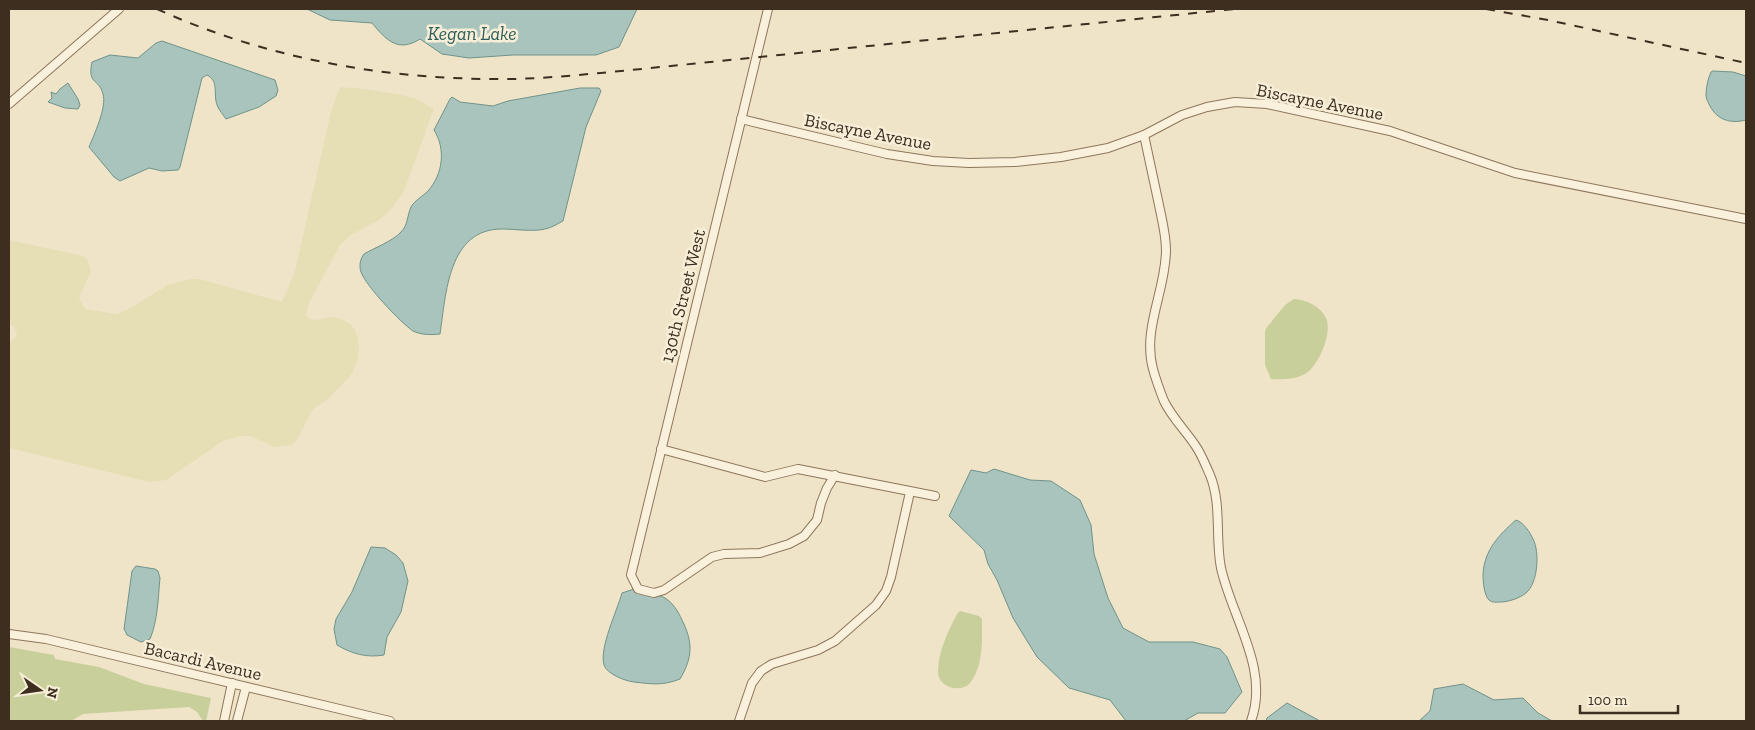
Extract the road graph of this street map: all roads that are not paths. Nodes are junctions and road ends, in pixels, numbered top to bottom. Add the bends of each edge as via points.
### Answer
1 (118, 9) edge
2 (768, 9) edge
3 (110, 12) edge
4 (9, 104) edge
5 (740, 120) junction
6 (1144, 135) junction
7 (1746, 219) edge
8 (661, 449) junction
9 (835, 475) junction
10 (910, 492) junction
11 (935, 496) dead end
12 (9, 634) edge
13 (232, 683) junction
14 (246, 687) junction
15 (224, 721) edge
16 (237, 721) edge
17 (390, 721) edge
18 (740, 721) edge
19 (1251, 721) edge

1 - 3 street
2 - 5 street, 130th Street West
3 - 4 street
5 - 6 street, Biscayne Avenue via 887,154 970,163 1061,157 1108,148
5 - 8 street, 130th Street West
6 - 7 street, Biscayne Avenue via 1207,106 1235,102 1267,104 1390,131 1515,173
6 - 19 street via 1166,249 1164,278 1151,328 1152,368 1165,403 1197,448 1211,477 1221,569 1253,662 1257,687
8 - 9 street via 765,477 798,469
8 - 9 street, 130th Street West via 632,575 638,589 654,593 664,590 712,557 760,553 804,536 816,520 820,503
9 - 10 street
10 - 11 street
10 - 18 street via 892,577 876,605 835,641 761,671 752,682
12 - 13 street, Bacardi Avenue via 46,639
13 - 14 street, Bacardi Avenue
13 - 15 street
14 - 16 street
14 - 17 street, Bacardi Avenue

